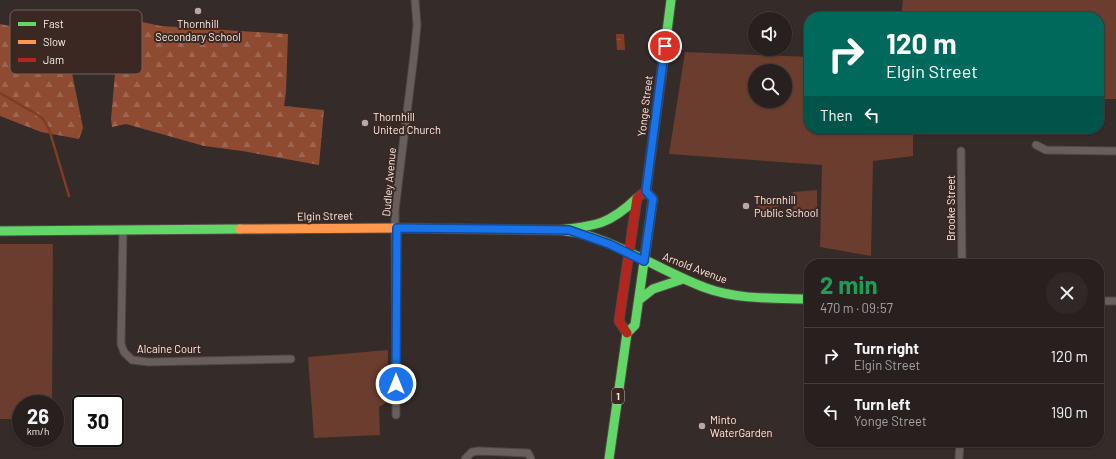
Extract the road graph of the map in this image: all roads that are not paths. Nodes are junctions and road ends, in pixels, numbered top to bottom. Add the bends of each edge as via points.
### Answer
1 (415, 0) edge
2 (671, 0) edge
3 (1036, 145) dead end
4 (961, 151) dead end
5 (1116, 151) edge
6 (646, 191) junction
7 (637, 198) junction
8 (397, 228) junction
9 (558, 230) junction
10 (0, 231) edge
11 (123, 231) junction
12 (629, 253) junction
13 (962, 259) edge
14 (644, 261) junction
15 (683, 279) junction
16 (804, 299) edge
17 (639, 300) junction
18 (1104, 301) edge
19 (1116, 301) edge
20 (627, 333) junction
21 (291, 359) dead end
22 (396, 415) dead end
23 (960, 447) edge
24 (465, 459) edge
25 (531, 459) edge
26 (609, 459) edge
27 (959, 459) edge

1 - 8 street, Dudley Avenue via 417,25 395,210
2 - 6 street, Yonge Street / 1
3 - 5 street via 1046,150
4 - 13 street, Brooke Street
6 - 7 street
6 - 14 street, Yonge Street / 1 via 653,199
7 - 9 street via 612,220 598,225
7 - 12 street
8 - 9 street, Elgin Street
8 - 11 street, Elgin Street
8 - 22 street, Dudley Avenue
9 - 12 street, Elgin Street via 578,232
10 - 11 street, Elgin Street
11 - 21 street, Alcaine Court via 121,344 124,352 132,360 149,362
12 - 14 street, Elgin Street
12 - 20 street via 619,321
14 - 15 street, Arnold Avenue
14 - 17 street, Yonge Street / 1
15 - 16 street, Arnold Avenue via 740,297
15 - 17 street via 653,289
17 - 20 street, Yonge Street / 1 via 635,325
18 - 19 street
20 - 26 street, Yonge Street / 1
23 - 27 street
24 - 25 street via 472,452 478,451 528,453

